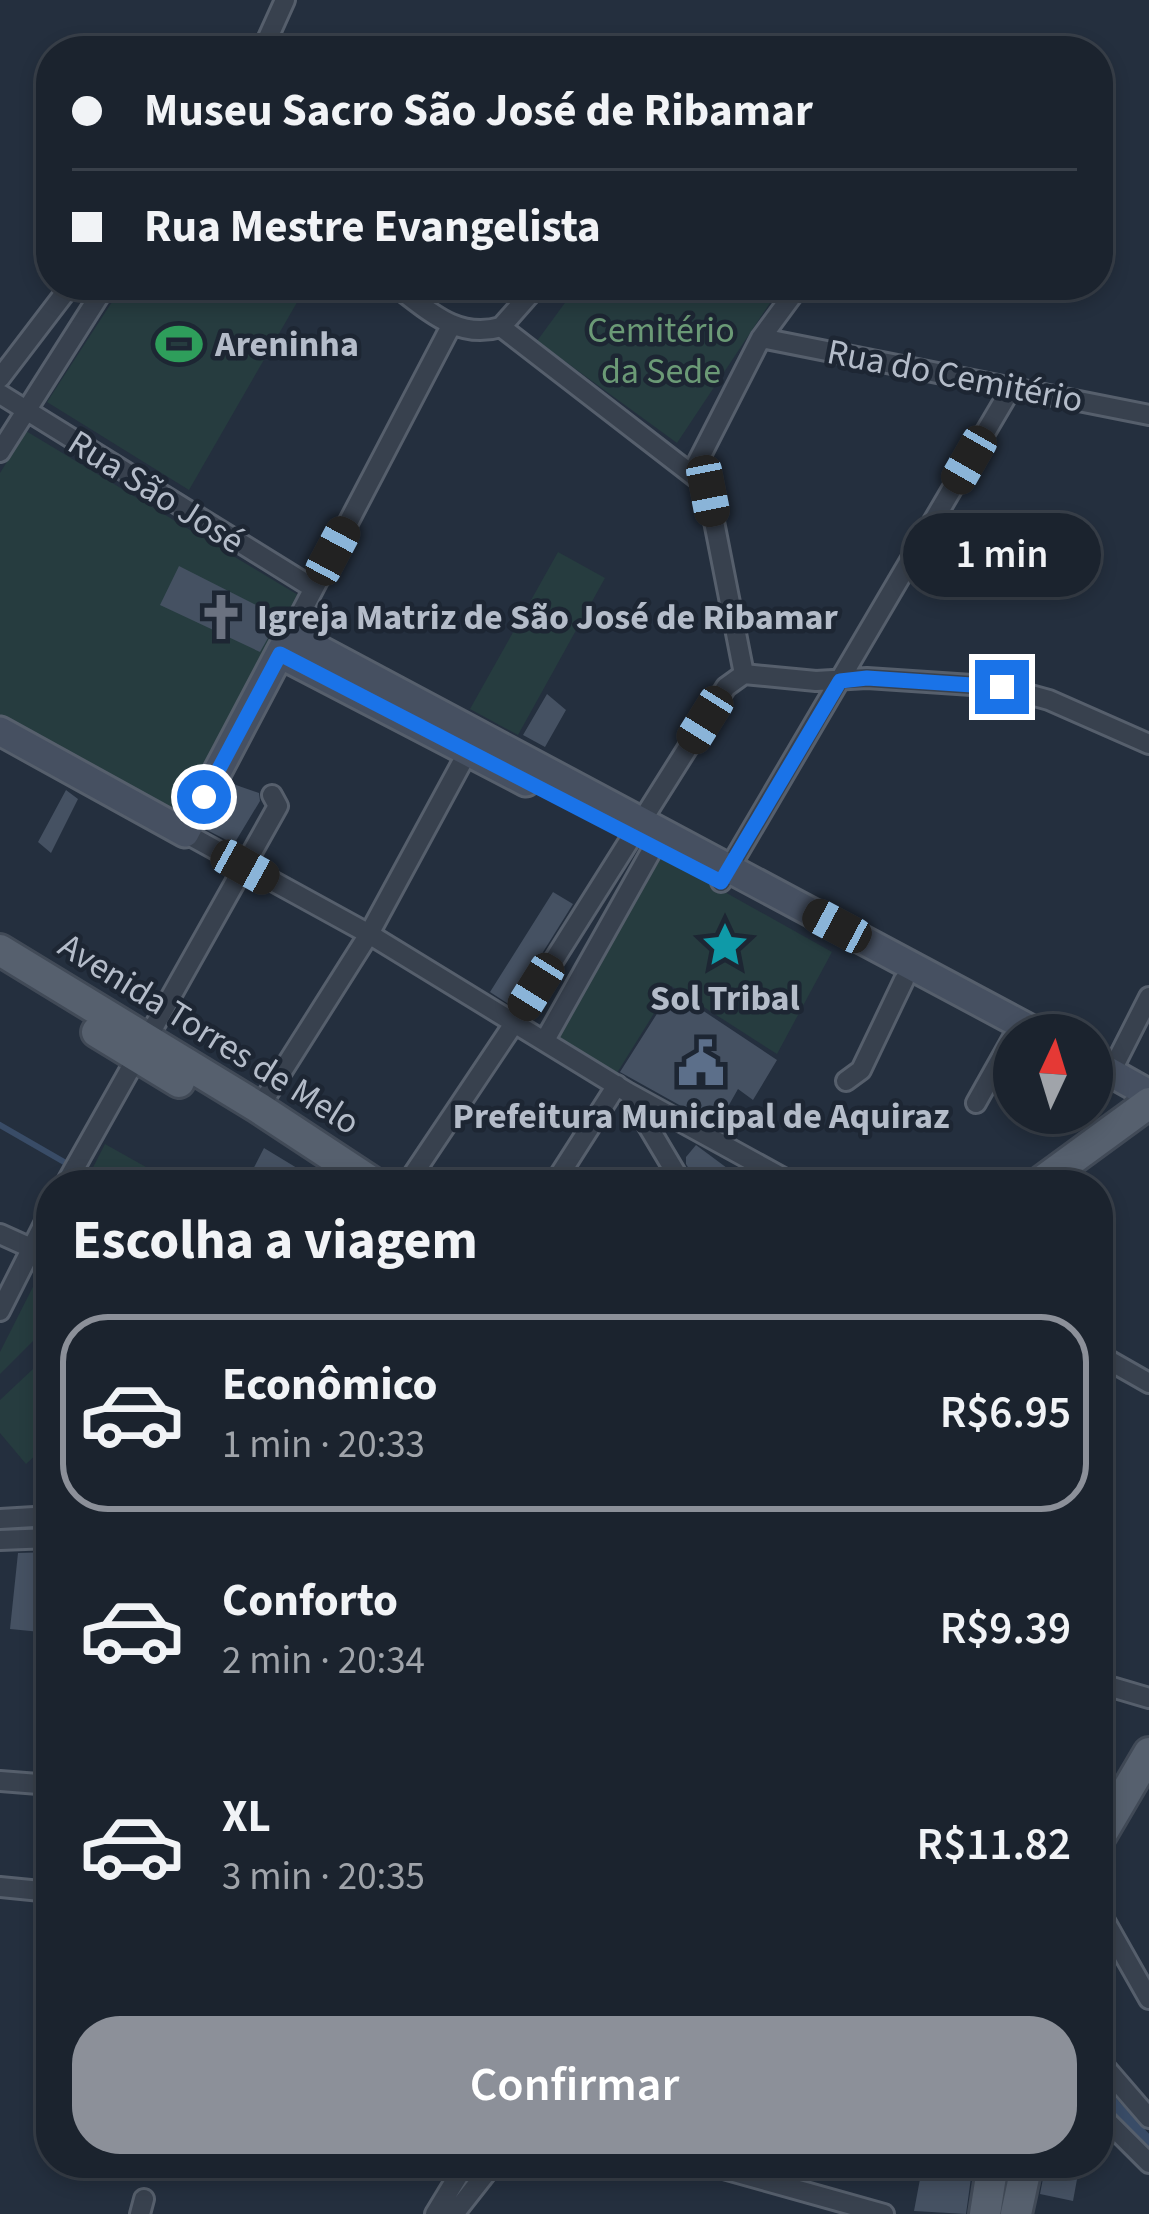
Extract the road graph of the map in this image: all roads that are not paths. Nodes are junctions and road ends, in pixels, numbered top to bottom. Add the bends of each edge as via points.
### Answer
1 (285, 0) edge
2 (269, 36) edge
3 (60, 300) edge
4 (96, 300) edge
5 (415, 300) edge
6 (525, 300) edge
7 (789, 300) edge
8 (451, 326) junction
9 (501, 327) junction
10 (761, 338) junction
11 (0, 378) edge
12 (1012, 386) junction
13 (0, 394) edge
14 (25, 410) junction
15 (1149, 415) edge
16 (0, 452) edge
17 (692, 473) junction
18 (313, 588) junction
19 (285, 644) junction
20 (743, 674) junction
21 (840, 681) junction
22 (0, 732) edge
23 (472, 743) junction
24 (1149, 744) edge
25 (272, 795) dead end
26 (185, 833) junction
27 (647, 834) junction
28 (245, 867) junction
29 (725, 875) junction
30 (369, 934) junction
31 (0, 950) edge
32 (0, 971) edge
33 (904, 980) junction
34 (1149, 997) edge
35 (1000, 1014) edge
36 (515, 1022) junction
37 (993, 1028) edge
38 (545, 1040) junction
39 (144, 1049) junction
40 (1113, 1050) edge
41 (993, 1074) edge
42 (846, 1081) dead end
43 (1113, 1082) edge
44 (622, 1088) junction
45 (976, 1103) dead end
46 (1147, 1104) edge
47 (259, 1108) junction
48 (74, 1170) edge
49 (325, 1170) edge
50 (353, 1170) edge
51 (416, 1170) edge
52 (564, 1170) edge
53 (674, 1170) edge
54 (769, 1170) edge
55 (1057, 1170) edge
56 (0, 1234) edge
57 (36, 1238) edge
58 (31, 1248) junction
59 (0, 1311) edge
60 (1113, 1363) edge
61 (1149, 1383) edge
62 (36, 1517) edge
63 (0, 1519) edge
64 (36, 1539) edge
65 (0, 1540) edge
66 (1113, 1687) edge
67 (1149, 1698) edge
68 (1149, 1753) edge
69 (0, 1780) edge
70 (36, 1784) edge
71 (1113, 1813) edge
72 (0, 1887) edge
73 (36, 1891) edge
74 (1113, 1935) edge
75 (1149, 1998) edge
76 (1113, 2077) edge
77 (1149, 2118) edge
78 (1113, 2127) edge
79 (1149, 2163) edge
80 (457, 2178) edge
81 (482, 2178) edge
82 (756, 2178) edge
83 (991, 2178) edge
84 (1024, 2178) edge
85 (435, 2214) edge
86 (454, 2214) edge
87 (884, 2214) edge
88 (985, 2214) edge
89 (1016, 2214) edge

1 - 2 street
3 - 11 street
4 - 14 street
5 - 8 street
6 - 9 street
7 - 10 street, Rua do Cemitério
8 - 9 street via 478,334
8 - 18 street
9 - 17 street
10 - 12 street, Rua do Cemitério
10 - 17 street, Rua do Cemitério
12 - 15 street, Rua do Cemitério
12 - 21 street
13 - 14 street, Rua São José
14 - 16 street
14 - 18 street, Rua São José
17 - 20 street via 708,491
18 - 19 street
19 - 23 street
19 - 26 street
20 - 21 street
20 - 27 street via 725,687
21 - 24 street via 1030,693
21 - 29 street
22 - 26 street
23 - 27 street
23 - 30 street
25 - 28 street via 278,806
26 - 28 street
27 - 29 street
27 - 36 street
27 - 38 street
28 - 30 street
28 - 39 street
29 - 33 street
29 - 35 street
30 - 36 street
30 - 47 street
31 - 39 main road, Avenida Torres de Melo
32 - 39 main road, Avenida Torres de Melo
33 - 37 street
33 - 42 street via 861,1070
34 - 40 street
36 - 38 street
36 - 51 street
38 - 44 street
39 - 47 main road, Avenida Torres de Melo
39 - 48 street
39 - 49 main road, Avenida Torres de Melo
41 - 45 street
43 - 46 street
44 - 52 street
44 - 53 street
44 - 54 street
46 - 55 main road
47 - 50 main road, Avenida Torres de Melo
56 - 58 street
57 - 58 street
58 - 59 street
60 - 61 street
62 - 63 street
64 - 65 street
66 - 67 street
68 - 71 main road
69 - 70 street
72 - 73 street
74 - 75 street
76 - 77 street
78 - 79 street
80 - 85 street
81 - 86 street
82 - 87 street
83 - 88 main road
84 - 89 main road

